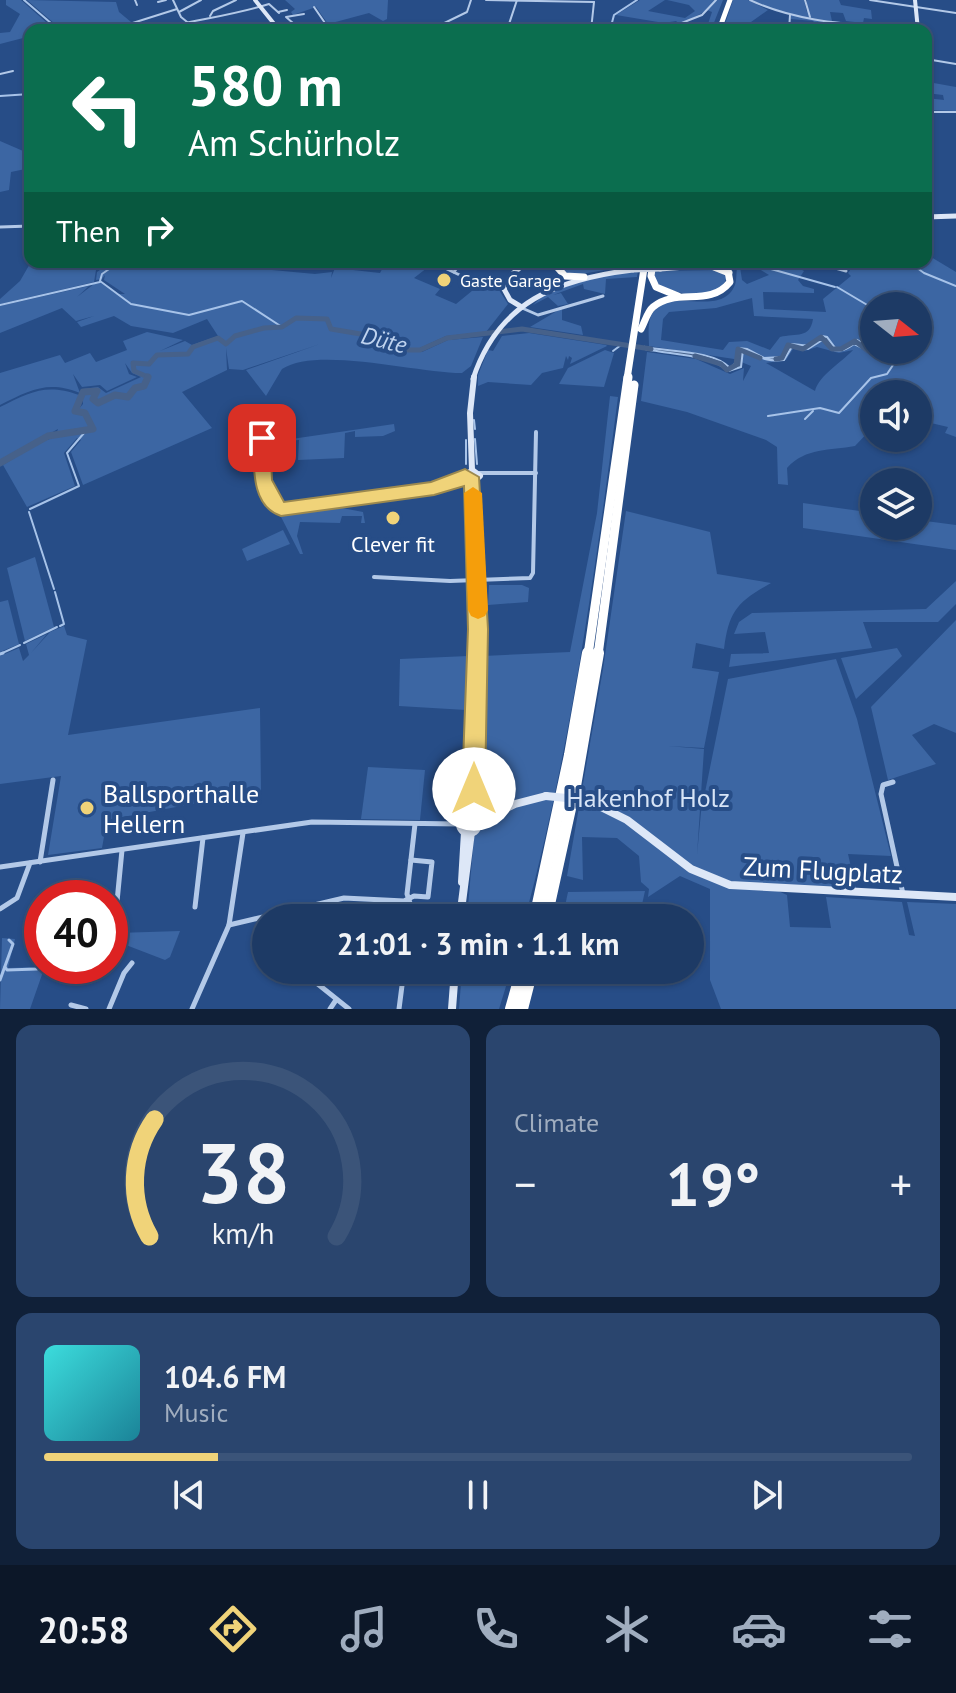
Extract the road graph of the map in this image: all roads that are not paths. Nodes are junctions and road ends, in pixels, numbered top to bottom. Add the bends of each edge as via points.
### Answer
1 (135, 0) edge
2 (166, 0) edge
3 (173, 0) edge
4 (201, 0) edge
5 (236, 0) edge
6 (255, 0) edge
7 (471, 0) edge
8 (486, 0) edge
9 (517, 0) edge
10 (716, 0) edge
11 (728, 0) edge
12 (750, 0) edge
13 (805, 0) edge
14 (870, 0) edge
15 (915, 0) edge
16 (595, 1) edge
17 (158, 2) edge
18 (279, 4) dead end
19 (137, 5) dead end
20 (272, 5) junction
21 (258, 6) junction
22 (314, 7) dead end
23 (916, 7) junction
24 (178, 10) junction
25 (287, 10) dead end
26 (956, 13) edge
27 (304, 14) dead end
28 (790, 15) junction
29 (209, 17) junction
30 (810, 18) junction
31 (186, 21) junction
32 (130, 24) edge
33 (176, 24) edge
34 (190, 24) edge
35 (274, 24) edge
36 (296, 24) edge
37 (322, 24) edge
38 (442, 24) edge
39 (509, 24) edge
40 (592, 24) edge
41 (686, 24) edge
42 (719, 24) edge
43 (789, 24) edge
44 (864, 24) edge
45 (917, 24) edge
46 (932, 60) edge
47 (956, 64) edge
48 (13, 71) dead end
49 (0, 74) edge
50 (932, 112) edge
51 (956, 112) edge
52 (932, 216) edge
53 (956, 216) edge
54 (24, 226) edge
55 (0, 227) edge
56 (445, 268) edge
57 (457, 268) edge
58 (520, 268) edge
59 (559, 268) edge
60 (560, 268) edge
61 (646, 268) edge
62 (646, 268) edge
63 (649, 268) edge
64 (687, 268) edge
65 (721, 268) edge
66 (731, 268) edge
67 (835, 268) edge
68 (728, 269) junction
69 (846, 271) dead end
70 (454, 272) junction
71 (584, 277) junction
72 (565, 283) junction
73 (505, 292) junction
74 (603, 296) dead end
75 (532, 298) junction
76 (693, 298) junction
77 (520, 306) junction
78 (641, 329) junction
79 (636, 347) junction
80 (536, 432) dead end
81 (262, 438) dead end
82 (260, 445) junction
83 (260, 458) junction
84 (477, 473) junction
85 (537, 473) junction
86 (468, 479) junction
87 (374, 577) dead end
88 (478, 581) junction
89 (53, 780) dead end
90 (893, 782) dead end
91 (472, 818) junction
92 (415, 824) junction
93 (465, 829) junction
94 (243, 833) junction
95 (203, 838) junction
96 (122, 850) junction
97 (411, 860) junction
98 (40, 862) junction
99 (30, 863) junction
100 (0, 867) edge
101 (119, 880) edge
102 (903, 895) junction
103 (956, 897) edge
104 (409, 899) junction
105 (321, 904) edge
106 (410, 904) edge
107 (461, 904) edge
108 (538, 904) edge
109 (549, 904) edge
110 (195, 907) dead end
111 (0, 909) edge
112 (252, 920) edge
113 (229, 925) junction
114 (132, 963) dead end
115 (321, 984) edge
116 (402, 984) edge
117 (454, 984) edge
118 (518, 984) edge
119 (528, 984) edge
120 (336, 1000) junction
121 (71, 1005) dead end
122 (86, 1009) edge
123 (109, 1009) edge
124 (192, 1009) edge
125 (330, 1009) edge
126 (349, 1009) edge
127 (399, 1009) edge
128 (452, 1009) edge
129 (511, 1009) edge
130 (522, 1009) edge

1 - 19 street
2 - 17 street
3 - 24 street
4 - 24 street
5 - 29 street
6 - 21 street
7 - 38 street via 467,12
8 - 9 street
9 - 16 street
9 - 39 street
10 - 41 street
11 - 42 highway
12 - 28 street
13 - 30 street
14 - 23 street
15 - 23 street
16 - 40 street
18 - 20 street
20 - 21 street
20 - 25 street via 279,12
21 - 29 street
21 - 35 street
22 - 37 street
23 - 26 street
23 - 45 street
24 - 31 street
24 - 32 street
27 - 36 street via 286,17
28 - 30 street
28 - 43 street
29 - 31 street
30 - 44 street
31 - 33 street
31 - 34 street
46 - 47 street
48 - 49 street
50 - 51 street
52 - 53 street
54 - 55 street
56 - 70 street
57 - 70 street
58 - 73 street
59 - 72 highway
60 - 71 highway via 565,276
61 - 79 highway
62 - 78 highway
63 - 76 highway via 656,287
64 - 71 street, bridge
65 - 68 highway
66 - 68 street
67 - 69 street
68 - 76 highway via 730,282 724,290
70 - 73 street
71 - 72 street
72 - 75 street
73 - 75 street via 515,300
73 - 77 street
74 - 77 street via 538,315
75 - 77 street
76 - 78 highway via 657,304
77 - 84 street via 495,333 473,380 470,426
78 - 79 highway
79 - 108 highway via 583,685
79 - 109 highway via 597,654
80 - 85 street
81 - 82 street
82 - 83 street
82 - 83 street via 269,447
83 - 86 street via 272,502 281,509 434,489
84 - 85 street
84 - 86 street
84 - 86 street
85 - 88 street via 532,576
86 - 88 street
87 - 88 street
88 - 91 street
89 - 98 street
90 - 102 street via 883,785 881,794
91 - 93 street
91 - 93 street
91 - 102 street, Zum Flugplatz, bridge via 546,796 587,800 719,882
92 - 93 street
92 - 94 street via 312,822
92 - 97 street
93 - 107 street
94 - 95 street
94 - 113 street
95 - 96 street
95 - 110 street
96 - 98 street
96 - 101 street
97 - 104 street
97 - 104 street via 432,862 428,897
98 - 99 street
99 - 100 street
99 - 111 street via 17,898
102 - 103 street, Zum Flugplatz
104 - 105 street via 344,898
104 - 106 street
112 - 113 street
113 - 124 street
114 - 123 street
115 - 120 street
116 - 127 street
117 - 128 street
118 - 129 highway
119 - 130 highway
120 - 125 street
120 - 126 street
121 - 122 street

